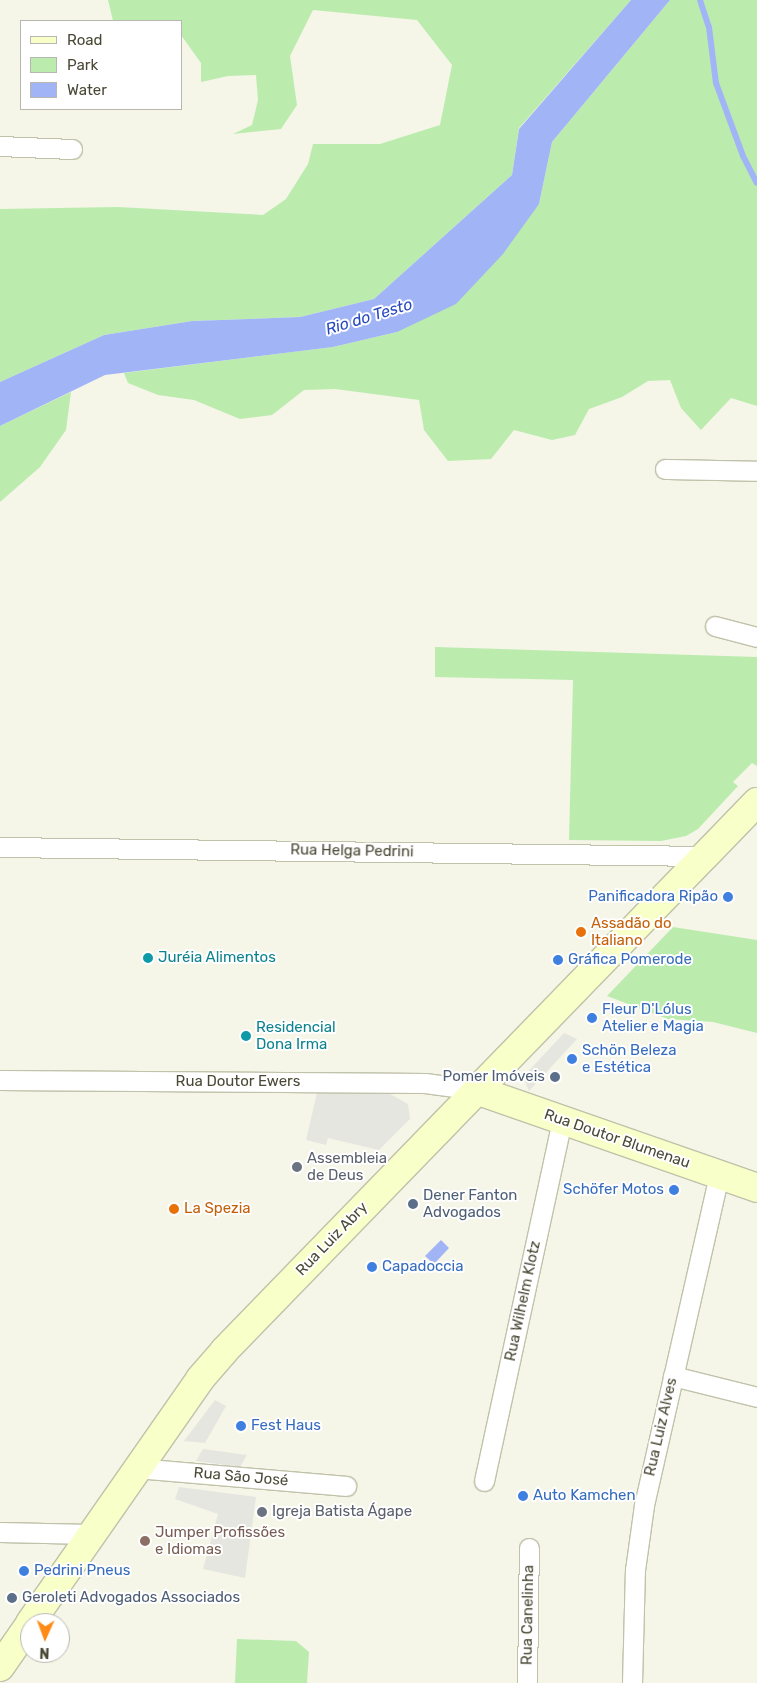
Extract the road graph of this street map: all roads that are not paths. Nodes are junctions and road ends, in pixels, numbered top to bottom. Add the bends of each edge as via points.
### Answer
1 (0, 146) edge
2 (72, 149) dead end
3 (665, 469) dead end
4 (757, 471) edge
5 (715, 626) dead end
6 (757, 637) edge
7 (757, 802) edge
8 (0, 847) edge
9 (705, 856) junction
10 (0, 1080) edge
11 (476, 1090) junction
12 (562, 1120) junction
13 (719, 1174) junction
14 (757, 1188) edge
15 (673, 1376) junction
16 (757, 1398) edge
17 (137, 1468) junction
18 (484, 1481) dead end
19 (346, 1486) dead end
20 (0, 1532) edge
21 (91, 1534) junction
22 (529, 1548) dead end
23 (37, 1613) edge
24 (20, 1638) edge
25 (0, 1667) edge
26 (527, 1683) edge
27 (632, 1683) edge

1 - 2 street
3 - 4 street
5 - 6 street
7 - 9 main road, Rua Luiz Abry
8 - 9 street, Rua Helga Pedrini
9 - 11 main road, Rua Luiz Abry
10 - 11 street, Rua Doutor Ewers via 425,1083
11 - 12 main road, Rua Doutor Blumenau
11 - 17 main road, Rua Luiz Abry via 224,1351
12 - 13 main road, Rua Doutor Blumenau
12 - 18 street, Rua Wilhelm Klotz
13 - 14 main road, Rua Doutor Blumenau
13 - 15 street, Rua Luiz Alves
15 - 16 street
15 - 27 street, Rua Luiz Alves via 639,1537
17 - 19 street, Rua São José
17 - 21 main road, Rua Luiz Abry
20 - 21 street
21 - 23 main road, Rua Luiz Abry
22 - 26 street, Rua Canelinha
24 - 25 main road, Rua Luiz Abry

